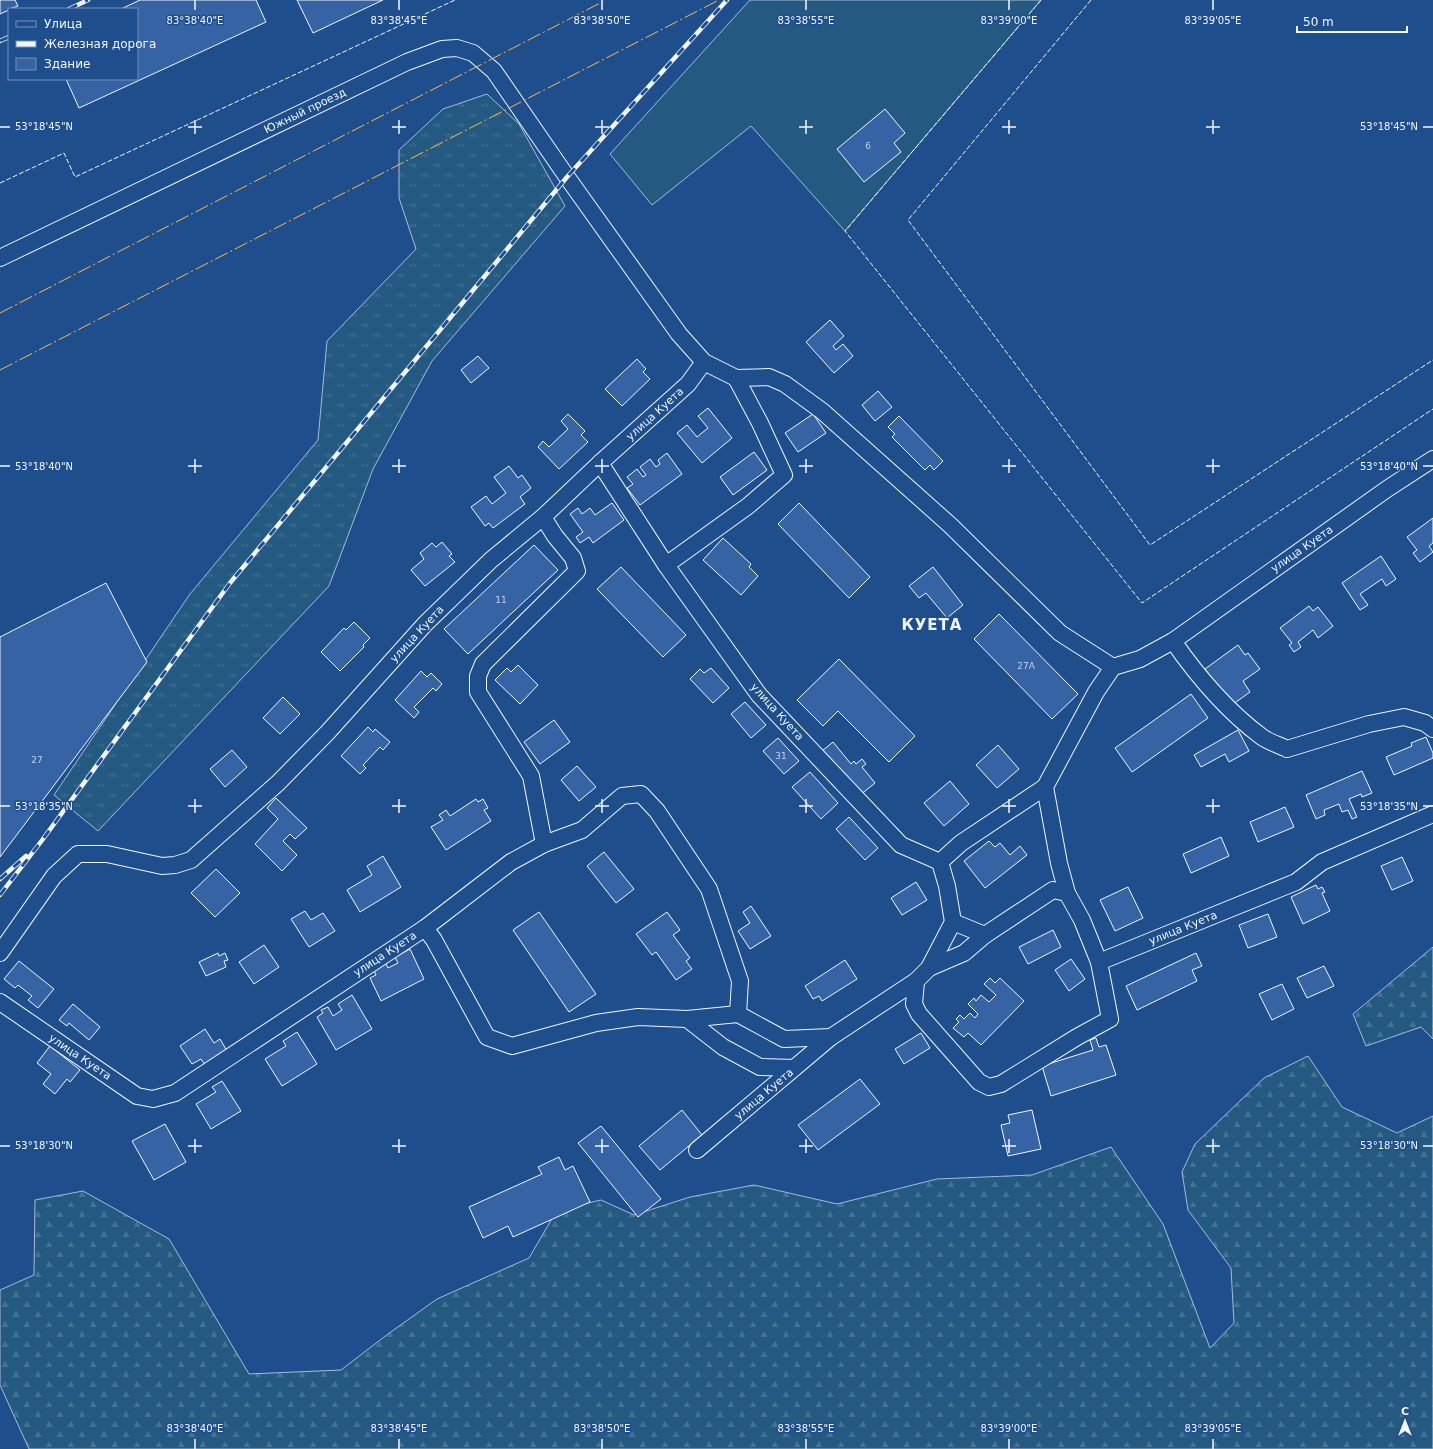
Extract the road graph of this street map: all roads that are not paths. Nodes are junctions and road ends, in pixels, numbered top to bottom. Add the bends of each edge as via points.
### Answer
1 (0, 258) edge
2 (704, 362) junction
3 (736, 378) junction
4 (1433, 460) edge
5 (600, 463) junction
6 (543, 517) junction
7 (666, 565) junction
8 (1173, 641) junction
9 (1113, 667) junction
10 (1433, 729) edge
11 (1045, 787) junction
12 (1433, 814) edge
13 (544, 844) junction
14 (940, 862) junction
15 (1067, 893) junction
16 (953, 922) junction
17 (425, 928) junction
18 (985, 935) junction
19 (0, 953) edge
20 (1099, 962) junction
21 (929, 968) junction
22 (916, 981) junction
23 (0, 1002) edge
24 (738, 1014) junction
25 (687, 1019) junction
26 (832, 1037) junction
27 (794, 1068) junction
28 (697, 1150) dead end

1 - 2 street, Южный проезд via 400,66 442,49 457,48 473,53 494,70 678,334
2 - 3 street
2 - 5 street, улица Куета via 688,384
3 - 7 street via 784,475 748,506
3 - 9 street via 769,377 785,384 822,410 950,524 1060,633
4 - 8 street, улица Куета via 1387,489
5 - 6 street, улица Куета
5 - 7 street, улица Куета
6 - 13 street via 573,558 577,571 483,664 478,676 478,692 531,776
6 - 19 street, улица Куета via 485,565 425,624 328,732 278,783 191,860 162,866 107,854 78,854 54,876
7 - 14 street, улица Куета via 759,694 901,845
8 - 9 street, улица Куета via 1140,659
8 - 10 street via 1194,670 1230,710 1263,738 1287,749 1404,716 1425,723
9 - 11 street via 1096,692
11 - 14 street via 961,844
11 - 15 street
12 - 20 street, улица Куета via 1322,862 1296,882
13 - 17 street via 511,862
13 - 24 street via 582,830 622,796 641,794 657,811 709,889 740,981
14 - 16 street
15 - 18 street via 1053,890
15 - 20 street via 1082,920
16 - 18 street
16 - 21 street, улица Куета
17 - 23 street, улица Куета via 175,1093 153,1099 137,1096
17 - 25 street, улица Куета via 487,1038 512,1046 596,1023 638,1017
18 - 21 street via 964,953
20 - 22 street via 1110,1019 1001,1084 989,1087 979,1082 919,1014 914,1004
21 - 22 street, улица Куета
22 - 26 street, улица Куета
24 - 25 street, улица Куета
24 - 26 street via 784,1039
25 - 27 street via 723,1047 760,1067
26 - 27 street, улица Куета
27 - 28 street, улица Куета

